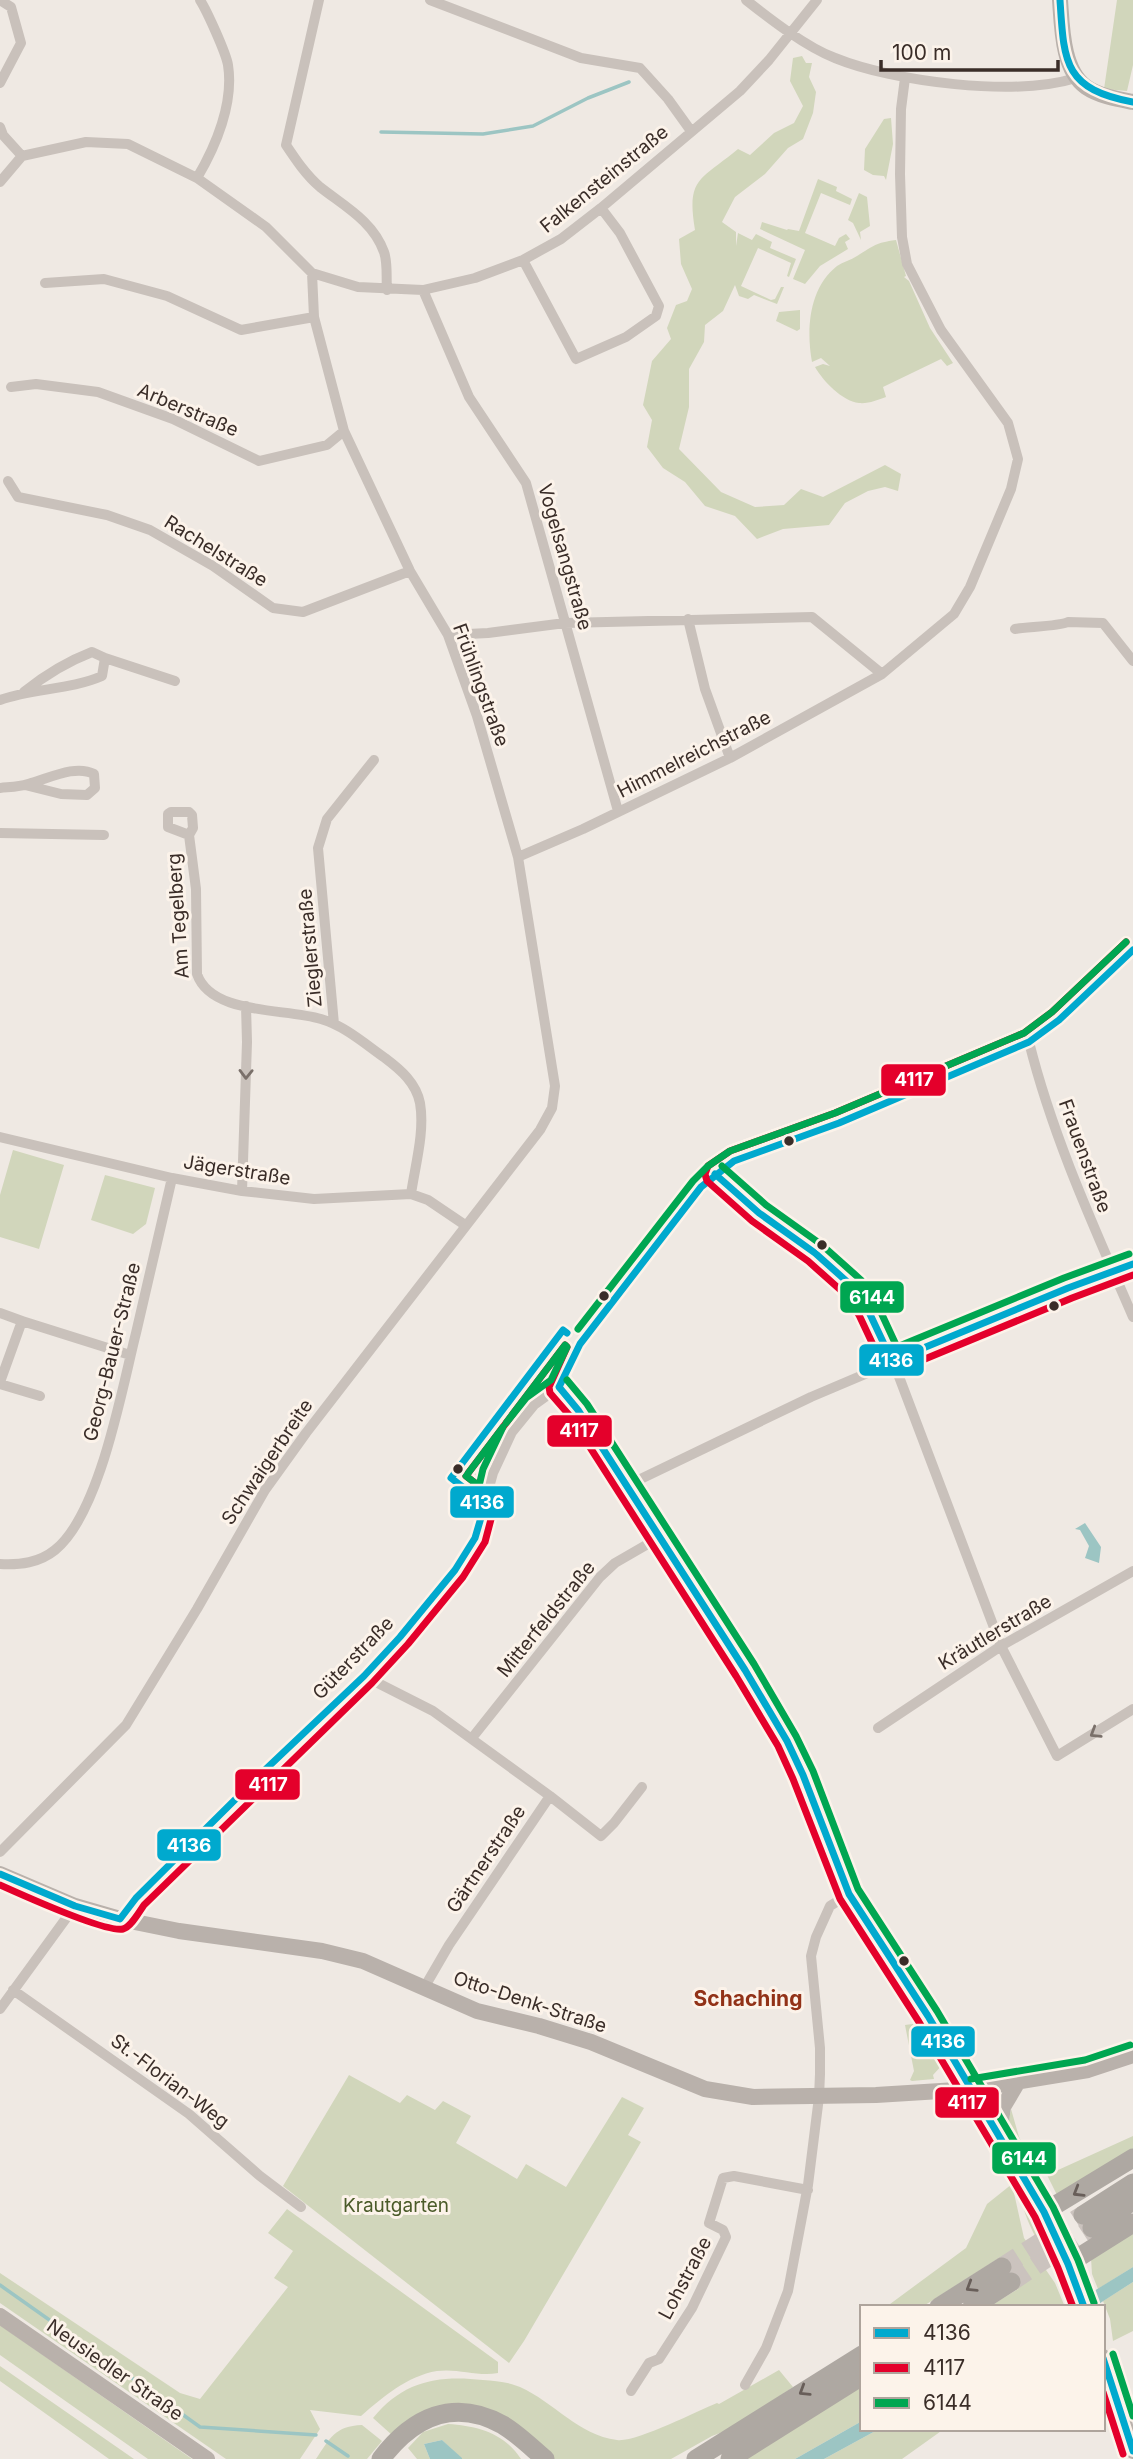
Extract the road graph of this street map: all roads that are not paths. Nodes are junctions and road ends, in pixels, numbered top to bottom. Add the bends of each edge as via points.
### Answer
1 (0, 0) edge
2 (200, 0) edge
3 (319, 0) edge
4 (430, 0) edge
5 (746, 0) edge
6 (817, 0) edge
7 (1060, 0) edge
8 (790, 32) junction
9 (905, 78) junction
10 (1076, 78) junction
11 (0, 83) edge
12 (1133, 102) edge
13 (0, 127) edge
14 (691, 131) junction
15 (22, 156) junction
16 (197, 178) junction
17 (0, 182) edge
18 (601, 208) junction
19 (523, 260) junction
20 (312, 273) junction
21 (45, 283) dead end
22 (387, 290) junction
23 (423, 290) junction
24 (314, 317) junction
25 (11, 387) dead end
26 (344, 431) junction
27 (8, 481) dead end
28 (410, 571) junction
29 (688, 619) junction
30 (565, 623) junction
31 (1015, 629) dead end
32 (448, 635) junction
33 (105, 658) junction
34 (1133, 661) edge
35 (882, 674) junction
36 (175, 681) dead end
37 (24, 692) junction
38 (0, 700) edge
39 (730, 758) junction
40 (374, 760) dead end
41 (25, 785) junction
42 (0, 788) edge
43 (618, 811) junction
44 (0, 832) edge
45 (104, 835) dead end
46 (189, 835) dead end
47 (518, 857) junction
48 (1132, 952) edge
49 (246, 1006) junction
50 (334, 1024) junction
51 (1029, 1042) junction
52 (555, 1086) joint
53 (0, 1137) edge
54 (715, 1174) junction
55 (172, 1178) junction
56 (242, 1191) junction
57 (411, 1194) junction
58 (465, 1225) junction
59 (1133, 1264) edge
60 (1111, 1271) junction
61 (0, 1313) edge
62 (1133, 1317) edge
63 (22, 1321) junction
64 (130, 1355) junction
65 (892, 1361) junction
66 (0, 1383) edge
67 (559, 1387) junction
68 (40, 1396) dead end
69 (626, 1486) junction
70 (660, 1537) junction
71 (0, 1564) edge
72 (1133, 1572) edge
73 (1001, 1646) junction
74 (364, 1676) junction
75 (1133, 1709) edge
76 (878, 1728) dead end
77 (472, 1738) junction
78 (642, 1787) dead end
79 (550, 1796) junction
80 (0, 1852) edge
81 (0, 1874) edge
82 (849, 1895) junction
83 (75, 1906) junction
84 (120, 1919) junction
85 (424, 1988) junction
86 (13, 1990) junction
87 (0, 2009) edge
88 (1133, 2055) edge
89 (1019, 2080) junction
90 (973, 2089) junction
91 (819, 2097) junction
92 (999, 2134) junction
93 (1133, 2158) edge
94 (1133, 2183) edge
95 (808, 2190) junction
96 (1133, 2201) edge
97 (301, 2207) dead end
98 (1044, 2212) junction
99 (1133, 2223) edge
100 (1068, 2264) junction
101 (943, 2305) edge
102 (974, 2305) edge
103 (1083, 2305) edge
104 (0, 2316) edge
105 (860, 2356) edge
106 (1105, 2363) edge
107 (860, 2377) edge
108 (745, 2385) dead end
109 (631, 2391) dead end
110 (514, 2433) junction
111 (724, 2451) edge
112 (1133, 2451) edge
113 (207, 2459) edge
114 (381, 2459) edge
115 (531, 2459) edge
116 (545, 2459) edge
117 (696, 2459) edge

1 - 11 street via 11,7 21,43
2 - 16 street via 228,62 230,87 215,148
3 - 22 street via 286,145 319,186 372,230 385,254
4 - 14 street via 581,58 640,68
5 - 8 street
6 - 8 street, Falkensteinstraße
7 - 10 street via 1063,45
8 - 9 street via 832,57
8 - 14 street, Falkensteinstraße via 740,91
9 - 10 street via 1027,85 1059,84
9 - 35 street, Himmelreichstraße via 900,174 907,264 941,330 1008,423 1018,459 1011,489 954,614
10 - 12 street via 1095,92
13 - 15 street
14 - 18 street, Falkensteinstraße
15 - 16 street, Falkensteinstraße via 86,142 128,144
15 - 17 street
16 - 20 street, Falkensteinstraße via 266,228
18 - 19 street, Falkensteinstraße via 561,239
18 - 19 street via 621,233 659,306 656,316 626,337 576,359
19 - 23 street, Falkensteinstraße
20 - 22 street, Falkensteinstraße
20 - 24 street, Frühlingstraße
21 - 24 street via 104,279 167,296 241,330
22 - 23 street, Falkensteinstraße
23 - 30 street, Vogelsangstraße via 469,397 526,483
24 - 26 street, Frühlingstraße
25 - 26 street, Arberstraße via 36,384 98,392 173,419 259,461 327,445
26 - 28 street, Frühlingstraße
27 - 28 street, Rachelstraße via 18,497 150,530 273,608 303,612
28 - 32 street, Frühlingstraße
29 - 30 street
29 - 35 street via 811,617
29 - 39 street via 705,689
30 - 32 street
30 - 43 street, Vogelsangstraße
31 - 34 street via 1068,622 1103,624
32 - 47 street, Frühlingstraße
33 - 36 street
33 - 37 street via 92,652 72,660
33 - 37 street via 102,676 88,682
35 - 39 street, Himmelreichstraße
37 - 38 street
39 - 43 street, Himmelreichstraße
40 - 50 street, Zieglerstraße via 327,819 318,848
41 - 41 street via 86,770 94,774 95,788 87,795 61,794
41 - 42 street
43 - 47 street, Himmelreichstraße
44 - 45 street
46 - 49 street, Am Tegelberg via 201,986 220,1001
47 - 52 street, Frühlingstraße
48 - 51 street
49 - 50 street, Am Tegelberg
49 -> 56 street
50 - 57 street, Zieglerstraße via 400,1069 415,1088 421,1114
51 - 54 street via 839,1123 734,1161
51 - 60 street, Frauenstraße via 1075,1183
52 - 58 street, Schwaigerbreite via 552,1108 540,1130
53 - 55 street, Jägerstraße
54 - 65 street via 853,1287
54 - 67 street via 580,1344
55 - 56 street, Jägerstraße
55 - 64 street, Georg-Bauer-Straße
56 - 57 street, Jägerstraße via 314,1199
57 - 58 street, Jägerstraße
58 - 80 street, Schwaigerbreite via 265,1490 126,1725
59 - 60 street
60 - 62 street, Frauenstraße
60 - 65 street
61 - 63 street
63 - 64 street
63 - 66 street
64 - 71 street, Georg-Bauer-Straße via 114,1429 88,1500 72,1529 43,1558
65 - 69 street
65 - 73 street
66 - 68 street
67 - 69 street
67 - 74 street, Güterstraße via 534,1405 512,1432 475,1538 454,1570
69 - 70 street
70 - 77 street, Mitterfeldstraße via 600,1577
70 - 82 street via 792,1749
72 - 73 street, Kräutlerstraße
75 -> 73 street via 1057,1756
73 - 76 street, Kräutlerstraße
74 - 77 street, Gärtnerstraße
74 - 84 street, Güterstraße via 136,1898
77 - 79 street, Gärtnerstraße
78 - 79 street via 601,1836
79 - 85 street, Gärtnerstraße
81 - 83 street, Otto-Denk-Straße
82 - 90 street
82 - 91 street via 830,1906 811,1956 820,2048
83 - 84 street, Otto-Denk-Straße
83 - 86 street
84 - 85 street, Otto-Denk-Straße via 323,1951 363,1961
85 - 91 street, Otto-Denk-Straße via 477,2011 591,2042 705,2089 753,2097
86 - 87 street
86 - 97 street, St.-Florian-Weg via 189,2114
88 - 89 street, Otto-Denk-Straße via 1088,2070
89 - 90 street, Otto-Denk-Straße
89 - 92 street via 1003,2106
90 - 91 street, Otto-Denk-Straße
90 - 92 street
91 - 95 street
92 - 98 street
93 -> 98 highway
94 - 96 highway via 1088,2222
95 - 108 street via 788,2291 766,2348
95 - 109 street, Lohstraße via 734,2176 723,2178 709,2224 726,2236 692,2308 659,2359 649,2363
98 - 100 street
99 - 100 highway
100 - 103 street
102 -> 101 highway via 1007,2275
104 - 113 street, Neusiedler Straße
105 -> 111 highway
106 - 112 street
107 - 111 highway
110 - 114 highway via 479,2416 446,2413 404,2432
110 - 115 highway
110 - 116 highway
111 - 117 highway

